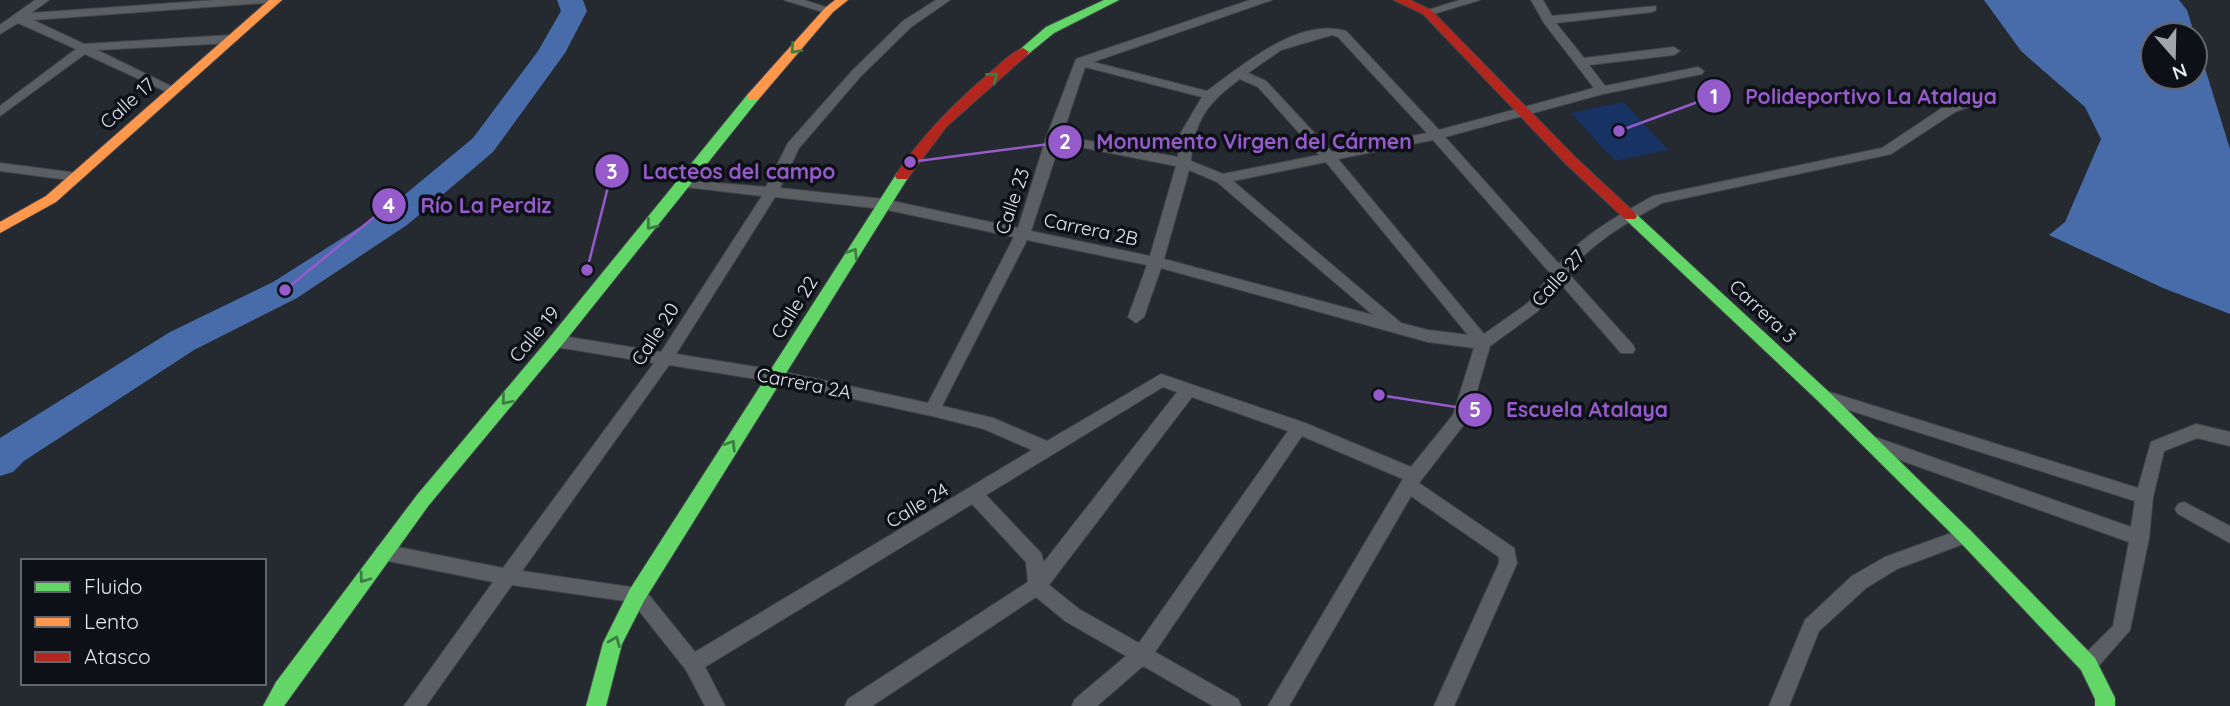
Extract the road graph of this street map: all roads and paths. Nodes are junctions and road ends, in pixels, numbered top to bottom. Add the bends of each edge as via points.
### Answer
1 (43, 0) edge
2 (131, 0) edge
3 (264, 0) edge
4 (276, 0) edge
5 (790, 0) edge
6 (944, 0) edge
7 (1113, 0) edge
8 (1266, 0) edge
9 (1400, 0) edge
10 (1474, 0) edge
11 (1537, 0) edge
12 (1648, 4) edge
13 (835, 5) edge
14 (120, 9) junction
15 (1427, 12) junction
16 (18, 18) junction
17 (1548, 20) junction
18 (0, 30) edge
19 (231, 39) junction
20 (157, 44) junction
21 (87, 47) junction
22 (1674, 51) dead end
23 (1080, 62) junction
24 (1581, 62) junction
25 (134, 69) junction
26 (1698, 71) dead end
27 (1238, 73) junction
28 (173, 90) junction
29 (1601, 90) junction
30 (1209, 96) junction
31 (1988, 97) dead end
32 (1523, 110) junction
33 (1, 111) edge
34 (1436, 135) junction
35 (1053, 138) junction
36 (1329, 157) junction
37 (1184, 163) junction
38 (0, 167) edge
39 (77, 177) junction
40 (1222, 179) junction
41 (685, 183) junction
42 (771, 192) junction
43 (883, 204) junction
44 (1630, 214) junction
45 (0, 228) edge
46 (1023, 234) junction
47 (1156, 262) junction
48 (1558, 273) junction
49 (1136, 317) dead end
50 (1399, 329) junction
51 (556, 341) junction
52 (1483, 343) junction
53 (1627, 349) dead end
54 (665, 359) junction
55 (775, 376) junction
56 (1188, 390) junction
57 (1823, 396) junction
58 (932, 410) junction
59 (1299, 428) junction
60 (2230, 439) edge
61 (1868, 441) junction
62 (1046, 448) junction
63 (1411, 480) junction
64 (975, 495) junction
65 (2144, 497) junction
66 (2184, 509) dead end
67 (2230, 535) edge
68 (1965, 536) junction
69 (2140, 538) junction
70 (383, 552) junction
71 (509, 577) junction
72 (1037, 586) junction
73 (637, 595) junction
74 (1142, 655) junction
75 (693, 664) junction
76 (2088, 664) junction
77 (597, 705) edge
78 (273, 706) edge
79 (414, 706) edge
80 (715, 706) edge
81 (855, 706) edge
82 (1082, 706) edge
83 (1231, 706) edge
84 (1278, 706) edge
85 (1444, 706) edge
86 (1779, 706) edge
87 (2105, 706) edge

1 - 16 street
2 - 14 street
3 - 14 street
4 - 19 main road, Calle 17
5 - 13 street
6 - 42 street, Calle 20 via 907,24 856,74 793,146
43 -> 7 main road, Calle 22 via 923,143 962,102 1050,30
8 - 23 street
9 - 15 main road, Carrera 3
10 - 15 street
11 - 17 street
12 - 17 street
13 -> 41 main road, Calle 19
14 - 16 street
15 - 32 main road, Carrera 3
16 - 18 street
16 - 21 street
17 - 24 street
19 - 20 street
19 - 28 main road, Calle 17
20 - 21 street
20 - 25 street
21 - 25 street
21 - 33 street
22 - 24 street
23 - 30 street
23 - 35 street, Calle 23
24 - 29 street
25 - 28 street
26 - 29 street
27 - 30 street
27 - 34 street via 1277,47 1315,34 1342,34
27 - 36 street via 1262,84
28 - 39 main road, Calle 17
29 - 32 street
30 - 37 street via 1186,135
31 - 44 street, Calle 27 via 1950,109 1886,151 1658,200
32 - 34 street
32 - 44 main road, Carrera 3
34 - 36 street
34 - 48 street
35 - 37 street
35 - 46 street, Calle 23
36 - 40 street
36 - 52 street
37 - 40 street
37 - 47 street
38 - 39 street
39 - 45 main road, Calle 17 via 51,199
40 - 50 street
41 - 42 street, Carrera 2B
41 -> 51 main road, Calle 19
42 - 43 street, Carrera 2B
42 - 54 street, Calle 20
43 - 46 street, Carrera 2B
55 -> 43 main road, Calle 22
44 - 48 street, Calle 27 via 1574,254
44 - 57 main road, Carrera 3
46 - 47 street, Carrera 2B
46 - 58 street, Calle 23
47 - 49 street
47 - 50 street, Carrera 2B
48 - 52 street, Calle 27 via 1533,307
48 - 53 street
50 - 52 street, Carrera 2B
51 - 54 street, Carrera 2A
51 -> 70 main road, Calle 19
52 - 63 street via 1461,418
54 - 55 street, Carrera 2A
54 - 71 street, Calle 20
55 - 58 street, Carrera 2A
73 -> 55 main road, Calle 22
56 - 59 street
56 - 62 street, Calle 24 via 1161,380
56 - 72 street
57 - 61 main road, Carrera 3
57 - 65 street
58 - 62 street, Carrera 2A via 987,424
59 - 63 street
59 - 74 street
60 - 65 street via 2196,431 2157,447
61 - 68 main road, Carrera 3
61 - 69 street
62 - 64 street, Calle 24
63 - 84 street
63 - 85 street via 1508,553 1508,563
64 - 72 street via 1035,559
64 - 75 street, Calle 24
65 - 69 street
66 - 67 street
68 - 76 main road, Carrera 3
68 - 86 street via 1891,563 1859,582 1812,626
69 - 76 street via 2121,630
70 - 71 street
70 -> 78 main road, Calle 19
71 - 73 street
71 - 79 street, Calle 20
72 - 74 street via 1072,615
72 - 81 street
73 - 75 street
77 -> 73 main road, Calle 22 via 613,643
74 - 82 street
74 - 83 street
75 - 80 street
76 - 87 main road, Carrera 3

